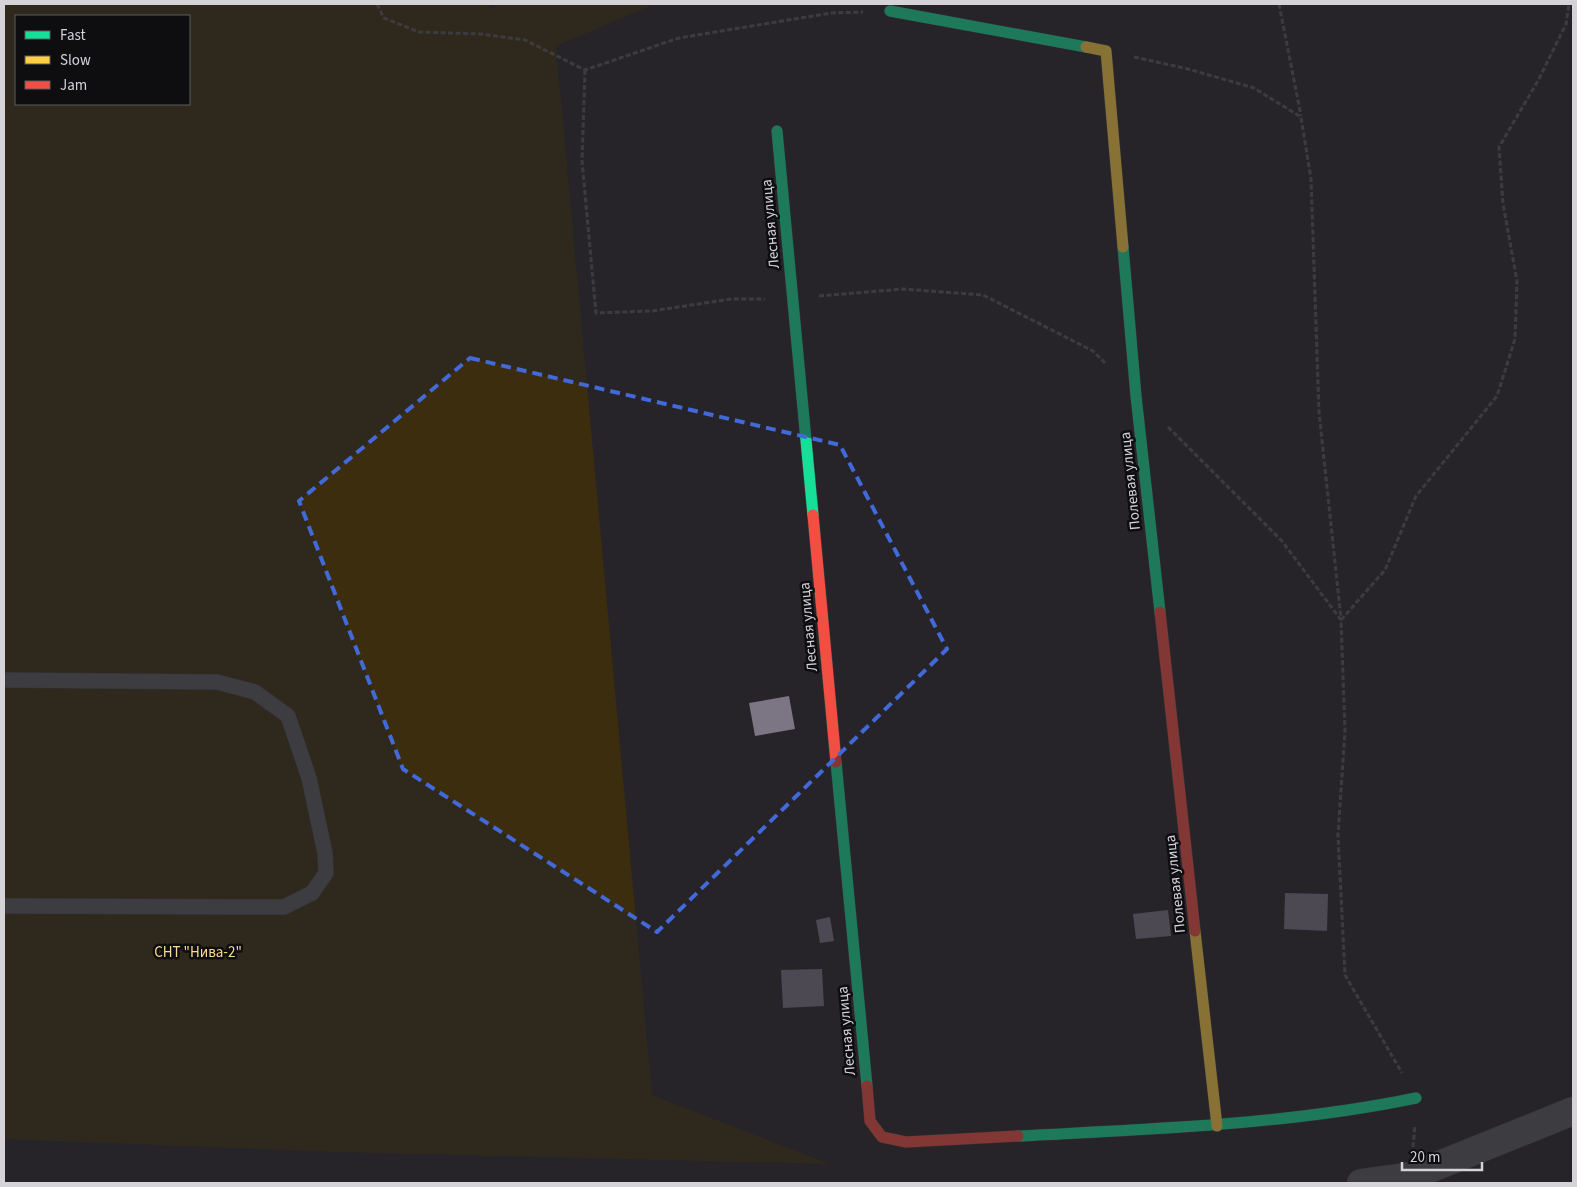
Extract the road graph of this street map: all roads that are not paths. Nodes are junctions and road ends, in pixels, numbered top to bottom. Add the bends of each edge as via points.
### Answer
1 (890, 11) road end
2 (777, 131) dead end
3 (4, 680) edge
4 (4, 906) edge
5 (1416, 1098) road end
6 (1573, 1111) edge
7 (1217, 1126) junction
8 (1361, 1183) edge

1 - 7 street, Полевая улица via 1106,51 1136,396
2 - 7 street, Лесная улица via 870,1121 882,1137 906,1142
3 - 4 lane via 217,682 255,692 288,716 309,778 326,853 326,873 312,893 284,907
5 - 7 street
6 - 8 street via 1412,1176

